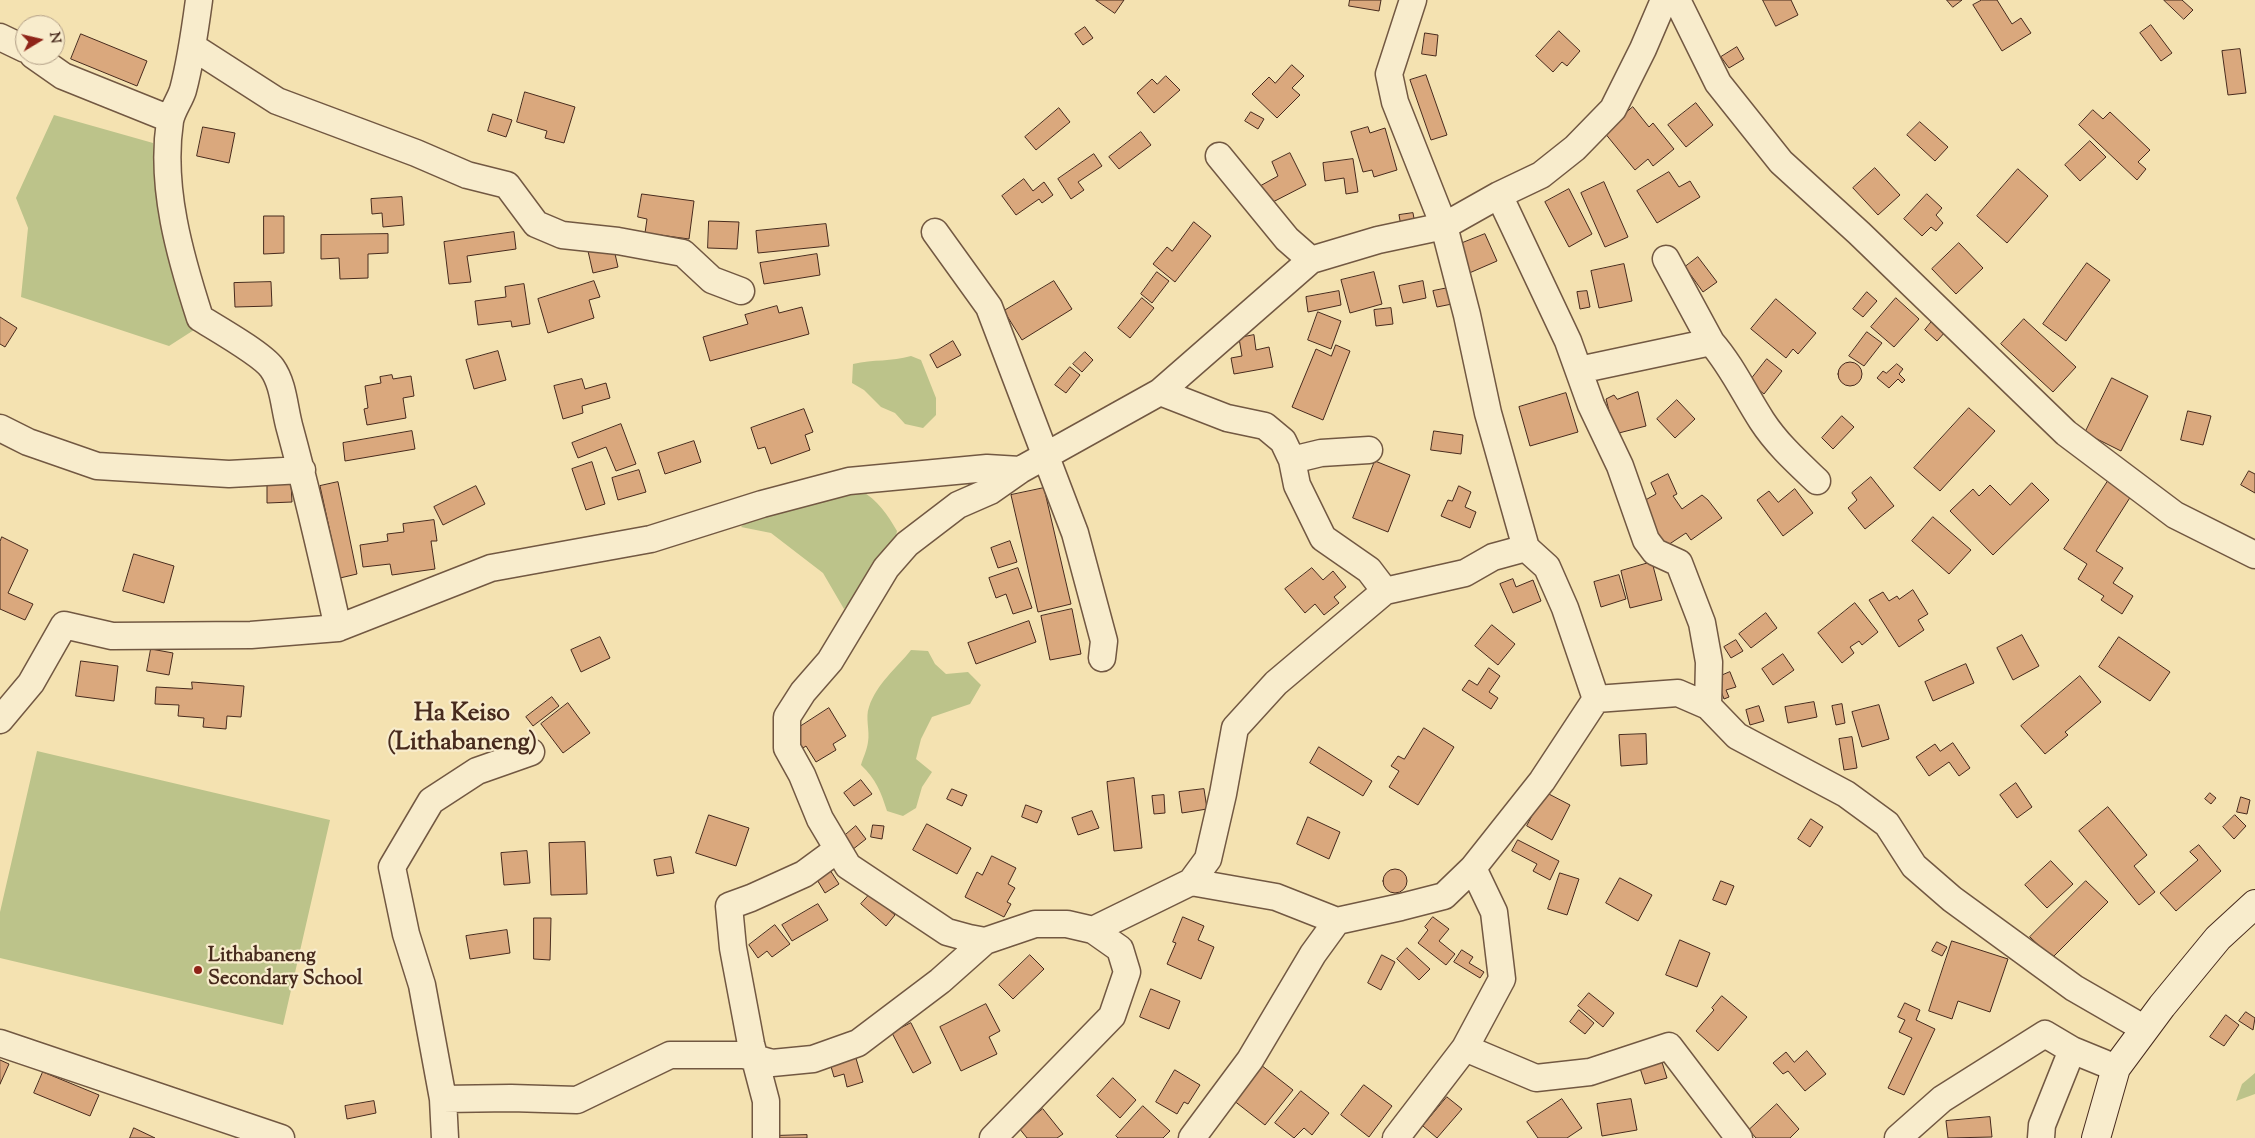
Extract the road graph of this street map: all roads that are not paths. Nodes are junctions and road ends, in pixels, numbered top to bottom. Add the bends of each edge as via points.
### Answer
1 (199, 0) edge
2 (1413, 0) edge
3 (1664, 0) edge
4 (1677, 0) edge
5 (0, 38) edge
6 (15, 45) edge
7 (193, 47) junction
8 (47, 65) edge
9 (170, 119) junction
10 (1219, 156) dead end
11 (1499, 195) junction
12 (1444, 226) junction
13 (935, 232) dead end
14 (1666, 259) dead end
15 (1311, 260) junction
16 (741, 291) dead end
17 (1711, 342) junction
18 (1579, 370) junction
19 (1160, 392) junction
20 (0, 428) edge
21 (1369, 450) dead end
22 (1046, 456) junction
23 (1292, 460) junction
24 (302, 470) junction
25 (1020, 470) junction
26 (1818, 481) dead end
27 (1526, 548) junction
28 (2255, 555) edge
29 (1385, 591) junction
30 (338, 628) junction
31 (1102, 658) dead end
32 (1596, 699) junction
33 (1708, 706) junction
34 (0, 720) edge
35 (531, 752) dead end
36 (838, 849) junction
37 (1474, 868) junction
38 (1190, 882) junction
39 (2255, 904) edge
40 (1337, 921) junction
41 (1094, 930) junction
42 (985, 941) junction
43 (2145, 1029) junction
44 (0, 1043) edge
45 (1465, 1048) junction
46 (2072, 1050) junction
47 (754, 1058) junction
48 (2116, 1068) junction
49 (443, 1100) junction
50 (281, 1138) edge
51 (446, 1138) edge
52 (766, 1138) edge
53 (993, 1138) edge
54 (1192, 1138) edge
55 (1396, 1138) edge
56 (1739, 1138) edge
57 (1898, 1138) edge
58 (2041, 1138) edge
59 (2096, 1138) edge

1 - 7 street
2 - 12 street via 1389,74 1394,102
3 - 11 street via 1644,49 1613,109 1575,148 1542,175
4 - 28 street via 1718,83 1781,162 2066,433 2175,515
5 - 6 street
7 - 9 street via 183,91
7 - 16 street via 277,101 468,175 507,185 536,224 562,236 618,241 683,254 712,280
8 - 9 street via 63,76
9 - 24 street via 168,181 173,215 200,318 270,365 280,380
10 - 15 street via 1281,233
11 - 12 street
11 - 18 street
12 - 15 street via 1378,240
12 - 27 street via 1488,413
13 - 22 street via 989,307
14 - 17 street
15 - 19 street
17 - 18 street
17 - 26 street via 1763,422 1787,453
18 - 33 street via 1591,405 1620,466 1646,540 1655,552 1679,563 1702,622 1709,662
19 - 22 street
19 - 23 street via 1227,418 1265,426 1283,441
20 - 24 street via 28,442 97,466 228,474
21 - 23 street via 1321,453
22 - 25 street
22 - 31 street via 1075,533 1104,641
23 - 29 street via 1297,484 1323,538 1369,570
24 - 30 street
25 - 30 street via 987,468 849,481 651,539 491,568
25 - 36 street via 990,491 958,505 906,544 886,568 830,661 802,692 787,717 787,748 820,820
27 - 29 street via 1493,557 1464,573
27 - 32 street via 1547,567 1565,608
29 - 38 street via 1276,683 1235,728 1208,859
30 - 34 street via 251,636 112,636 64,624 31,683
32 - 33 street via 1678,694
32 - 37 street via 1542,781
33 - 43 street via 1737,736 1846,794 1887,824 1914,866 1952,899 2074,988
35 - 49 street via 477,771 431,802 392,866 406,934 422,985
36 - 42 street via 848,866 947,932
36 - 47 street via 804,874 729,906 733,948
37 - 40 street via 1444,896
37 - 45 street via 1494,912 1502,979
38 - 40 street via 1276,897
38 - 41 street
39 - 43 main road via 2218,938
40 - 54 street via 1313,954 1250,1060
41 - 42 street via 1067,924 1035,924
41 - 53 street via 1120,949 1127,972 1112,1016
42 - 47 street via 940,981 858,1043 813,1058 772,1063
43 - 48 main road
44 - 50 street
45 - 55 street
45 - 56 street via 1536,1078 1590,1072 1669,1046
46 - 48 street
46 - 57 street via 2045,1034 1942,1099
46 - 58 street via 2042,1125
47 - 49 street via 744,1055 670,1055 577,1100
47 - 52 street via 766,1101
48 - 59 main road
49 - 51 street

